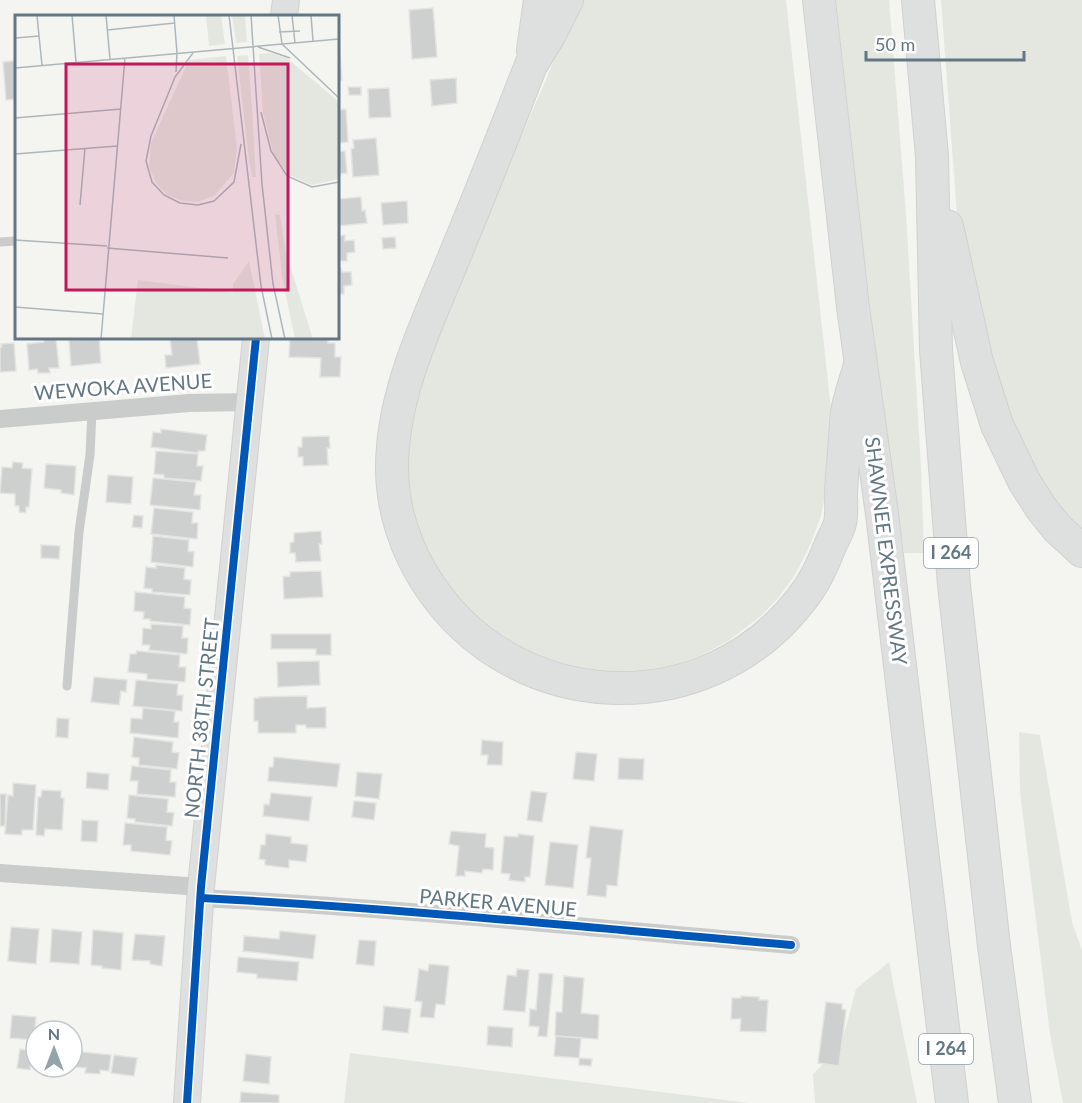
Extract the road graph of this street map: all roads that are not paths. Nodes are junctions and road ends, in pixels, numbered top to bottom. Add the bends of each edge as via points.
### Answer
1 (286, 0) edge
2 (540, 0) edge
3 (567, 0) edge
4 (819, 0) edge
5 (918, 0) edge
6 (284, 15) edge
7 (531, 65) junction
8 (932, 156) junction
9 (15, 241) edge
10 (0, 242) edge
11 (256, 339) edge
12 (860, 364) junction
13 (250, 402) junction
14 (92, 411) junction
15 (0, 419) edge
16 (1082, 551) edge
17 (67, 686) dead end
18 (0, 873) edge
19 (201, 893) junction
20 (791, 945) dead end
21 (187, 1103) edge
22 (952, 1103) edge
23 (1015, 1103) edge

1 - 6 street
2 - 7 highway
3 - 7 highway
4 - 12 highway, SHAWNEE EXPRESSWAY / I 264
5 - 8 highway, I 264
7 - 12 highway via 416,351 398,409 392,445 394,499 410,551 436,596 476,637 531,670 584,686 613,688 682,681 744,653 785,619 802,599 818,575 840,523 847,412
8 - 16 highway via 977,362 997,425 1041,508
8 - 23 highway, I 264 via 936,350 954,585
9 - 10 lane
11 - 13 street, NORTH 38TH STREET
12 - 22 highway, SHAWNEE EXPRESSWAY / I 264 via 882,514
13 - 14 street, WEWOKA AVENUE
13 - 19 street, NORTH 38TH STREET
14 - 15 street, WEWOKA AVENUE
14 - 17 lane
18 - 19 street, PARKER AVENUE
19 - 20 street, PARKER AVENUE
19 - 21 street, NORTH 38TH STREET

